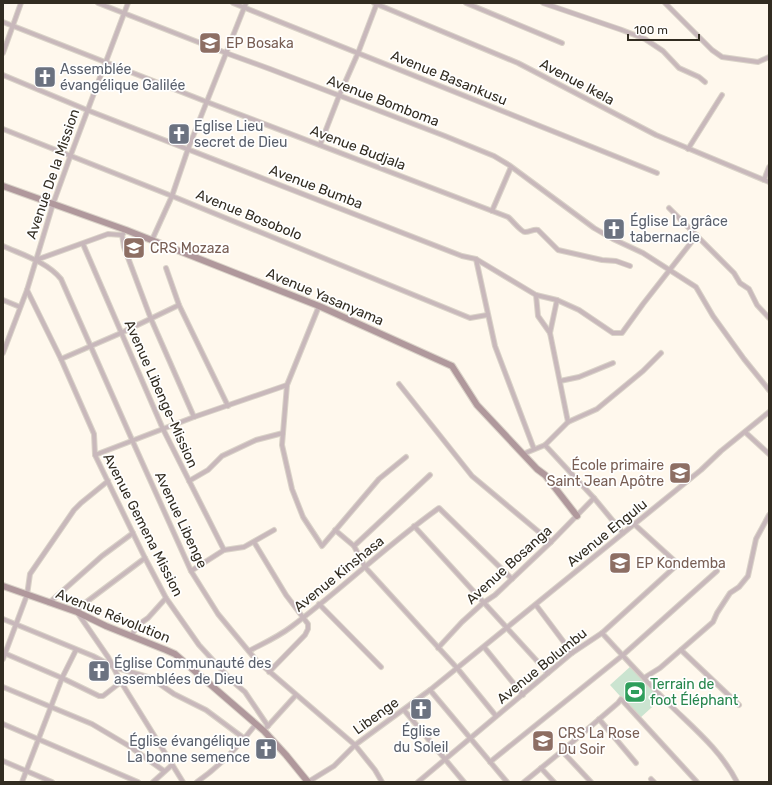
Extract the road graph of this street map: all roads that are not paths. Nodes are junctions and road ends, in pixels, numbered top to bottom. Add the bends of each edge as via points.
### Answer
1 (21, 3) edge
2 (98, 3) edge
3 (128, 3) edge
4 (232, 3) edge
5 (376, 3) edge
6 (466, 3) edge
7 (543, 3) edge
8 (666, 3) edge
9 (245, 5) edge
10 (124, 14) junction
11 (3, 22) edge
12 (14, 26) junction
13 (562, 43) dead end
14 (3, 52) edge
15 (226, 53) junction
16 (358, 53) junction
17 (769, 57) edge
18 (106, 63) junction
19 (3, 75) edge
20 (706, 82) dead end
21 (722, 95) dead end
22 (340, 96) junction
23 (207, 102) junction
24 (87, 110) junction
25 (3, 129) edge
26 (320, 145) junction
27 (188, 149) junction
28 (688, 149) junction
29 (70, 156) junction
30 (769, 166) edge
31 (511, 167) junction
32 (657, 173) dead end
33 (764, 180) junction
34 (769, 182) edge
35 (3, 186) edge
36 (172, 196) junction
37 (53, 204) junction
38 (669, 208) dead end
39 (492, 211) junction
40 (124, 233) junction
41 (697, 235) junction
42 (152, 240) junction
43 (83, 244) junction
44 (3, 246) edge
45 (476, 259) junction
46 (36, 260) junction
47 (630, 266) dead end
48 (166, 268) dead end
49 (670, 270) junction
50 (27, 290) junction
51 (536, 294) junction
52 (3, 300) edge
53 (557, 300) junction
54 (179, 305) junction
55 (319, 306) junction
56 (20, 308) junction
57 (487, 315) junction
58 (769, 318) edge
59 (151, 319) junction
60 (121, 333) junction
61 (550, 333) junction
62 (90, 346) junction
63 (3, 353) edge
64 (661, 353) dead end
65 (61, 359) junction
66 (613, 363) dead end
67 (560, 381) junction
68 (399, 384) dead end
69 (287, 385) junction
70 (769, 390) edge
71 (228, 406) junction
72 (769, 412) edge
73 (194, 417) junction
74 (568, 422) junction
75 (163, 429) junction
76 (745, 432) junction
77 (283, 433) junction
78 (133, 442) junction
79 (545, 445) junction
80 (534, 449) junction
81 (523, 454) junction
82 (769, 454) edge
83 (95, 455) junction
84 (406, 457) dead end
85 (430, 475) dead end
86 (108, 481) junction
87 (189, 481) junction
88 (594, 498) junction
89 (769, 515) edge
90 (577, 516) junction
91 (634, 524) junction
92 (414, 526) junction
93 (274, 530) dead end
94 (335, 530) junction
95 (133, 533) junction
96 (623, 533) junction
97 (254, 542) junction
98 (551, 542) junction
99 (354, 546) junction
100 (224, 550) junction
101 (145, 558) junction
102 (365, 567) junction
103 (192, 571) junction
104 (717, 572) dead end
105 (512, 579) junction
106 (3, 586) edge
107 (27, 595) junction
108 (166, 598) junction
109 (49, 602) junction
110 (483, 603) junction
111 (319, 604) junction
112 (536, 605) junction
113 (77, 612) junction
114 (304, 617) junction
115 (3, 619) edge
116 (16, 625) junction
117 (507, 628) junction
118 (602, 633) junction
119 (131, 636) junction
120 (484, 647) junction
121 (438, 648) junction
122 (76, 650) junction
123 (681, 650) junction
124 (248, 651) junction
125 (4, 653) edge
126 (572, 653) junction
127 (623, 655) junction
128 (3, 659) edge
129 (114, 667) junction
130 (381, 667) dead end
131 (457, 668) junction
132 (269, 672) junction
133 (548, 673) junction
134 (62, 678) junction
135 (644, 678) junction
136 (121, 682) junction
137 (3, 687) edge
138 (430, 690) junction
139 (296, 695) junction
140 (522, 695) junction
141 (739, 704) dead end
142 (52, 707) junction
143 (404, 710) junction
144 (496, 716) junction
145 (599, 719) junction
146 (3, 724) edge
147 (256, 724) junction
148 (266, 728) junction
149 (470, 737) junction
150 (39, 739) junction
151 (245, 739) junction
152 (355, 745) junction
153 (562, 751) junction
154 (445, 758) junction
155 (3, 761) edge
156 (490, 762) junction
157 (636, 763) dead end
158 (172, 765) junction
159 (541, 768) junction
160 (27, 771) junction
161 (164, 771) junction
162 (22, 782) edge
163 (52, 782) edge
164 (138, 782) edge
165 (153, 782) edge
166 (183, 782) edge
167 (197, 782) edge
168 (308, 782) edge
169 (382, 782) edge
170 (418, 782) edge
171 (464, 782) edge
172 (507, 782) edge
173 (524, 782) edge
174 (554, 782) edge
175 (591, 782) edge
176 (697, 782) edge
177 (737, 782) edge

1 - 12 street
2 - 10 street, Avenue Bomboma
3 - 10 street, Avenue De la Mission
4 - 9 street, Avenue Basankusu
5 - 16 street
5 - 28 street, Avenue Ikela via 518,63
6 - 13 street
7 - 20 street via 645,39 663,51 679,68
8 - 17 street via 722,57 758,62
9 - 15 street
9 - 16 street, Avenue Basankusu
10 - 15 street, Avenue Bomboma
10 - 18 street, Avenue De la Mission
11 - 12 street, Avenue Budjala
12 - 14 street
12 - 18 street, Avenue Budjala
15 - 22 street, Avenue Bomboma
15 - 23 street
16 - 22 street
16 - 32 street, Avenue Basankusu
18 - 23 street, Avenue Budjala
18 - 24 street, Avenue De la Mission
19 - 24 street, Avenue Bumba
21 - 28 street
22 - 26 street
22 - 31 street, Avenue Bomboma via 494,156
23 - 26 street, Avenue Budjala
23 - 27 street
24 - 27 street, Avenue Bumba
24 - 29 street, Avenue De la Mission
25 - 29 street, Avenue Bosobolo
26 - 39 street, Avenue Budjala
27 - 36 street
27 - 45 street, Avenue Bumba via 462,256
28 - 33 street, Avenue Ikela
29 - 36 street, Avenue Bosobolo
29 - 37 street, Avenue De la Mission
30 - 33 street
31 - 39 street
31 - 49 street, Avenue Bomboma via 594,228
33 - 34 street, Avenue Ikela
35 - 37 street, Avenue Yasanyama
36 - 42 street
36 - 57 street, Avenue Bosobolo via 470,318
37 - 40 street, Avenue Yasanyama
37 - 46 street, Avenue De la Mission
38 - 41 street
39 - 47 street, Avenue Budjala via 508,217 523,231 538,230 558,250
40 - 42 street, Avenue Yasanyama
40 - 43 street via 108,234
40 - 59 street via 124,247
41 - 49 street
41 - 58 street via 749,289 757,305
42 - 55 street, Avenue Yasanyama
43 - 46 street
43 - 60 street, Avenue Libenge-Mission
44 - 46 street, Avenue Libenge
45 - 51 street, Avenue Bumba
45 - 57 street
46 - 50 street, Avenue De la Mission
46 - 62 street, Avenue Libenge via 61,279
48 - 54 street
49 - 53 street, Avenue Bumba via 622,333 613,334 579,310
49 - 70 street, Avenue Bomboma via 696,287 744,360
50 - 56 street, Avenue De la Mission
50 - 65 street, Avenue Gemena Mission
51 - 53 street, Avenue Bumba
51 - 61 street via 538,316
52 - 56 street
53 - 61 street
54 - 59 street
54 - 71 street
55 - 69 street
55 - 81 street, Avenue Yasanyama via 452,366 477,405
56 - 63 street, Avenue De la Mission
57 - 80 street via 495,346
59 - 60 street
59 - 73 street
60 - 62 street
60 - 75 street, Avenue Libenge-Mission
61 - 67 street
62 - 65 street
62 - 78 street, Avenue Libenge
64 - 74 street via 597,409
65 - 83 street, Avenue Gemena Mission via 94,434
66 - 67 street
67 - 74 street
68 - 98 street via 472,476
69 - 71 street
69 - 77 street
71 - 73 street
72 - 76 street, Avenue Engulu
73 - 75 street
74 - 79 street
75 - 78 street
75 - 87 street, Avenue Libenge-Mission
76 - 82 street
76 - 91 street, Avenue Engulu
77 - 87 street via 256,440 222,456 208,470
77 - 94 street via 282,445 292,489 303,517 322,546
78 - 83 street
78 - 103 street, Avenue Libenge
79 - 80 street
79 - 88 street
80 - 81 street
81 - 90 street, Avenue Yasanyama via 545,475
83 - 86 street, Avenue Gemena Mission
84 - 94 street via 380,479
85 - 99 street
86 - 95 street, Avenue Gemena Mission
86 - 107 street via 74,510 30,574
87 - 100 street, Avenue Libenge-Mission
88 - 90 street, Avenue Bosanga
88 - 96 street
89 - 123 street via 756,539 748,576 730,593 713,622
90 - 98 street, Avenue Bosanga
91 - 96 street, Avenue Engulu
91 - 118 street, Avenue Bolumbu via 678,564
92 - 102 street, Avenue Kinshasa
92 - 105 street, Avenue Kinshasa via 439,508
92 - 110 street
93 - 97 street
94 - 99 street
95 - 101 street, Avenue Gemena Mission
95 - 109 street
96 - 112 street, Avenue Engulu
97 - 100 street via 244,547
97 - 114 street via 286,595
98 - 105 street, Avenue Bosanga
99 - 102 street
100 - 103 street
101 - 108 street, Avenue Gemena Mission
101 - 113 street via 81,606
102 - 111 street, Avenue Kinshasa
102 - 121 street
103 - 124 street, Avenue Libenge via 218,614
104 - 127 street
105 - 110 street, Avenue Bosanga
106 - 107 street, Avenue Révolution
107 - 109 street, Avenue Révolution
107 - 116 street
108 - 119 street via 148,618 138,624
108 - 148 street, Avenue Gemena Mission via 199,645 245,692
109 - 113 street, Avenue Révolution
110 - 117 street
110 - 121 street, Avenue Bosanga
111 - 114 street, Avenue Kinshasa
111 - 130 street
112 - 117 street, Avenue Engulu
112 - 126 street
113 - 119 street, Avenue Révolution
113 - 129 street
114 - 124 street, Avenue Kinshasa via 290,628
114 - 132 street via 308,624 305,635
115 - 116 street
116 - 122 street
116 - 125 street
117 - 120 street, Avenue Engulu
117 - 133 street
118 - 126 street, Avenue Bolumbu
118 - 127 street
119 - 147 street, Avenue Révolution via 175,654
120 - 131 street, Avenue Engulu
120 - 140 street
121 - 131 street
122 - 129 street
122 - 134 street
123 - 135 street
123 - 141 street
124 - 132 street, Avenue Libenge
125 - 128 street
125 - 134 street
126 - 133 street, Avenue Bolumbu
127 - 135 street
127 - 156 street
129 - 136 street
129 - 151 street via 151,678 174,694 206,710
131 - 138 street, Libenge
131 - 144 street
132 - 139 street, Avenue Libenge
133 - 140 street, Avenue Bolumbu
134 - 136 street via 99,696 103,696
134 - 142 street
135 - 177 street via 713,747 730,767
136 - 158 street
137 - 142 street
138 - 143 street, Libenge
138 - 149 street
139 - 148 street
139 - 152 street, Avenue Libenge
140 - 144 street, Avenue Bolumbu
142 - 150 street
142 - 161 street via 92,724
143 - 152 street, Libenge
143 - 154 street
144 - 149 street, Avenue Bolumbu
145 - 153 street
145 - 157 street
145 - 176 street via 621,698
146 - 150 street
147 - 148 street, Avenue Révolution
147 - 151 street
148 - 168 street, Avenue Révolution
149 - 154 street, Avenue Bolumbu
149 - 156 street
150 - 160 street
150 - 164 street
151 - 167 street via 222,763
152 - 168 street, Libenge via 334,766
152 - 169 street, Avenue Libenge via 376,770
153 - 159 street
153 - 175 street
154 - 170 street, Avenue Bolumbu
154 - 171 street
155 - 160 street
156 - 172 street
158 - 161 street
158 - 166 street
159 - 173 street
159 - 174 street
160 - 162 street
160 - 163 street
161 - 165 street

